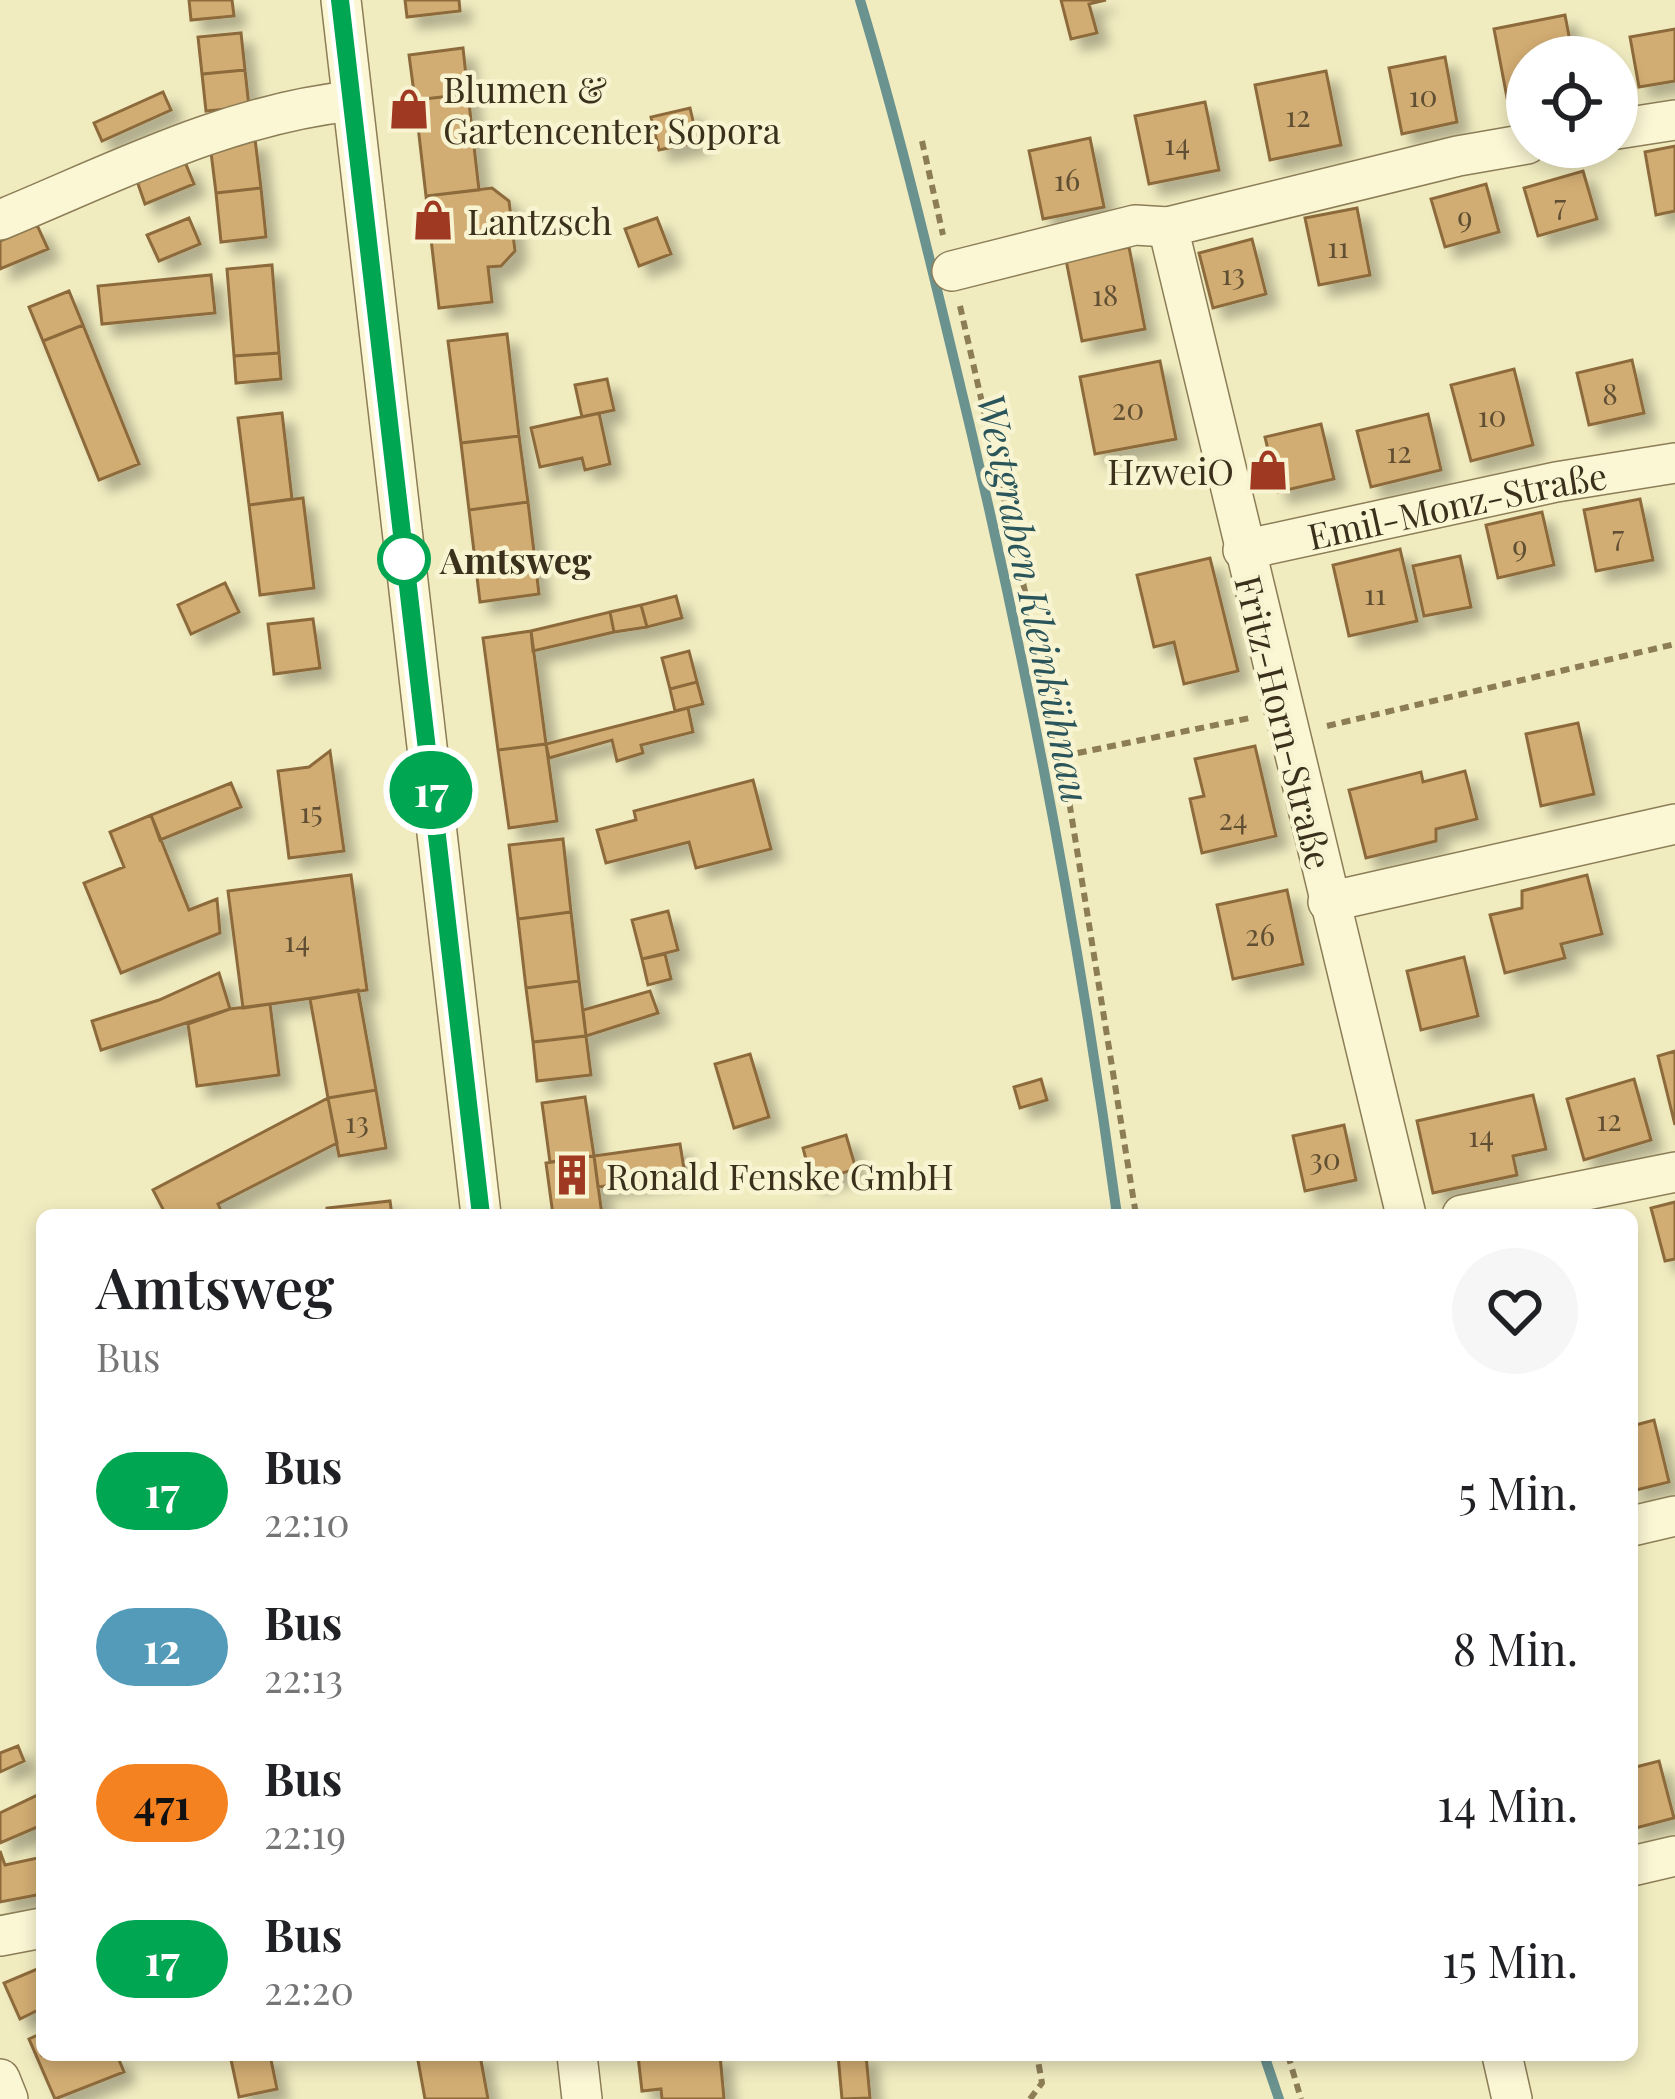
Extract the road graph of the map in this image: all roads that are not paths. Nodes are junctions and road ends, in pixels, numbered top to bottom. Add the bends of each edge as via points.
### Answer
1 (340, 0) edge
2 (352, 100) junction
3 (1675, 120) edge
4 (1638, 126) edge
5 (1506, 148) edge
6 (0, 220) edge
7 (1168, 227) junction
8 (952, 271) road end
9 (1675, 463) edge
10 (1243, 550) junction
11 (1675, 824) edge
12 (1328, 902) junction
13 (1675, 1172) edge
14 (480, 1209) edge
15 (1405, 1209) edge
16 (1492, 1209) edge
17 (1675, 1516) edge
18 (1638, 1525) edge
19 (1675, 1856) edge
20 (1638, 1865) edge
21 (36, 1929) edge
22 (0, 1936) edge
23 (578, 2061) edge
24 (1503, 2061) edge
25 (0, 2079) edge
26 (8, 2099) edge
27 (582, 2099) edge
28 (1512, 2099) edge

1 - 2 street
2 - 6 street via 210,133
2 - 14 street
3 - 4 street
5 - 7 street
7 - 8 street via 1135,225
7 - 10 street, Fritz-Horn-Straße
9 - 10 street, Emil-Monz-Straße
10 - 12 street, Fritz-Horn-Straße
11 - 12 street
12 - 15 street, Fritz-Horn-Straße
13 - 16 street
17 - 18 street
19 - 20 street
21 - 22 street
23 - 27 street
24 - 28 street
25 - 26 street

